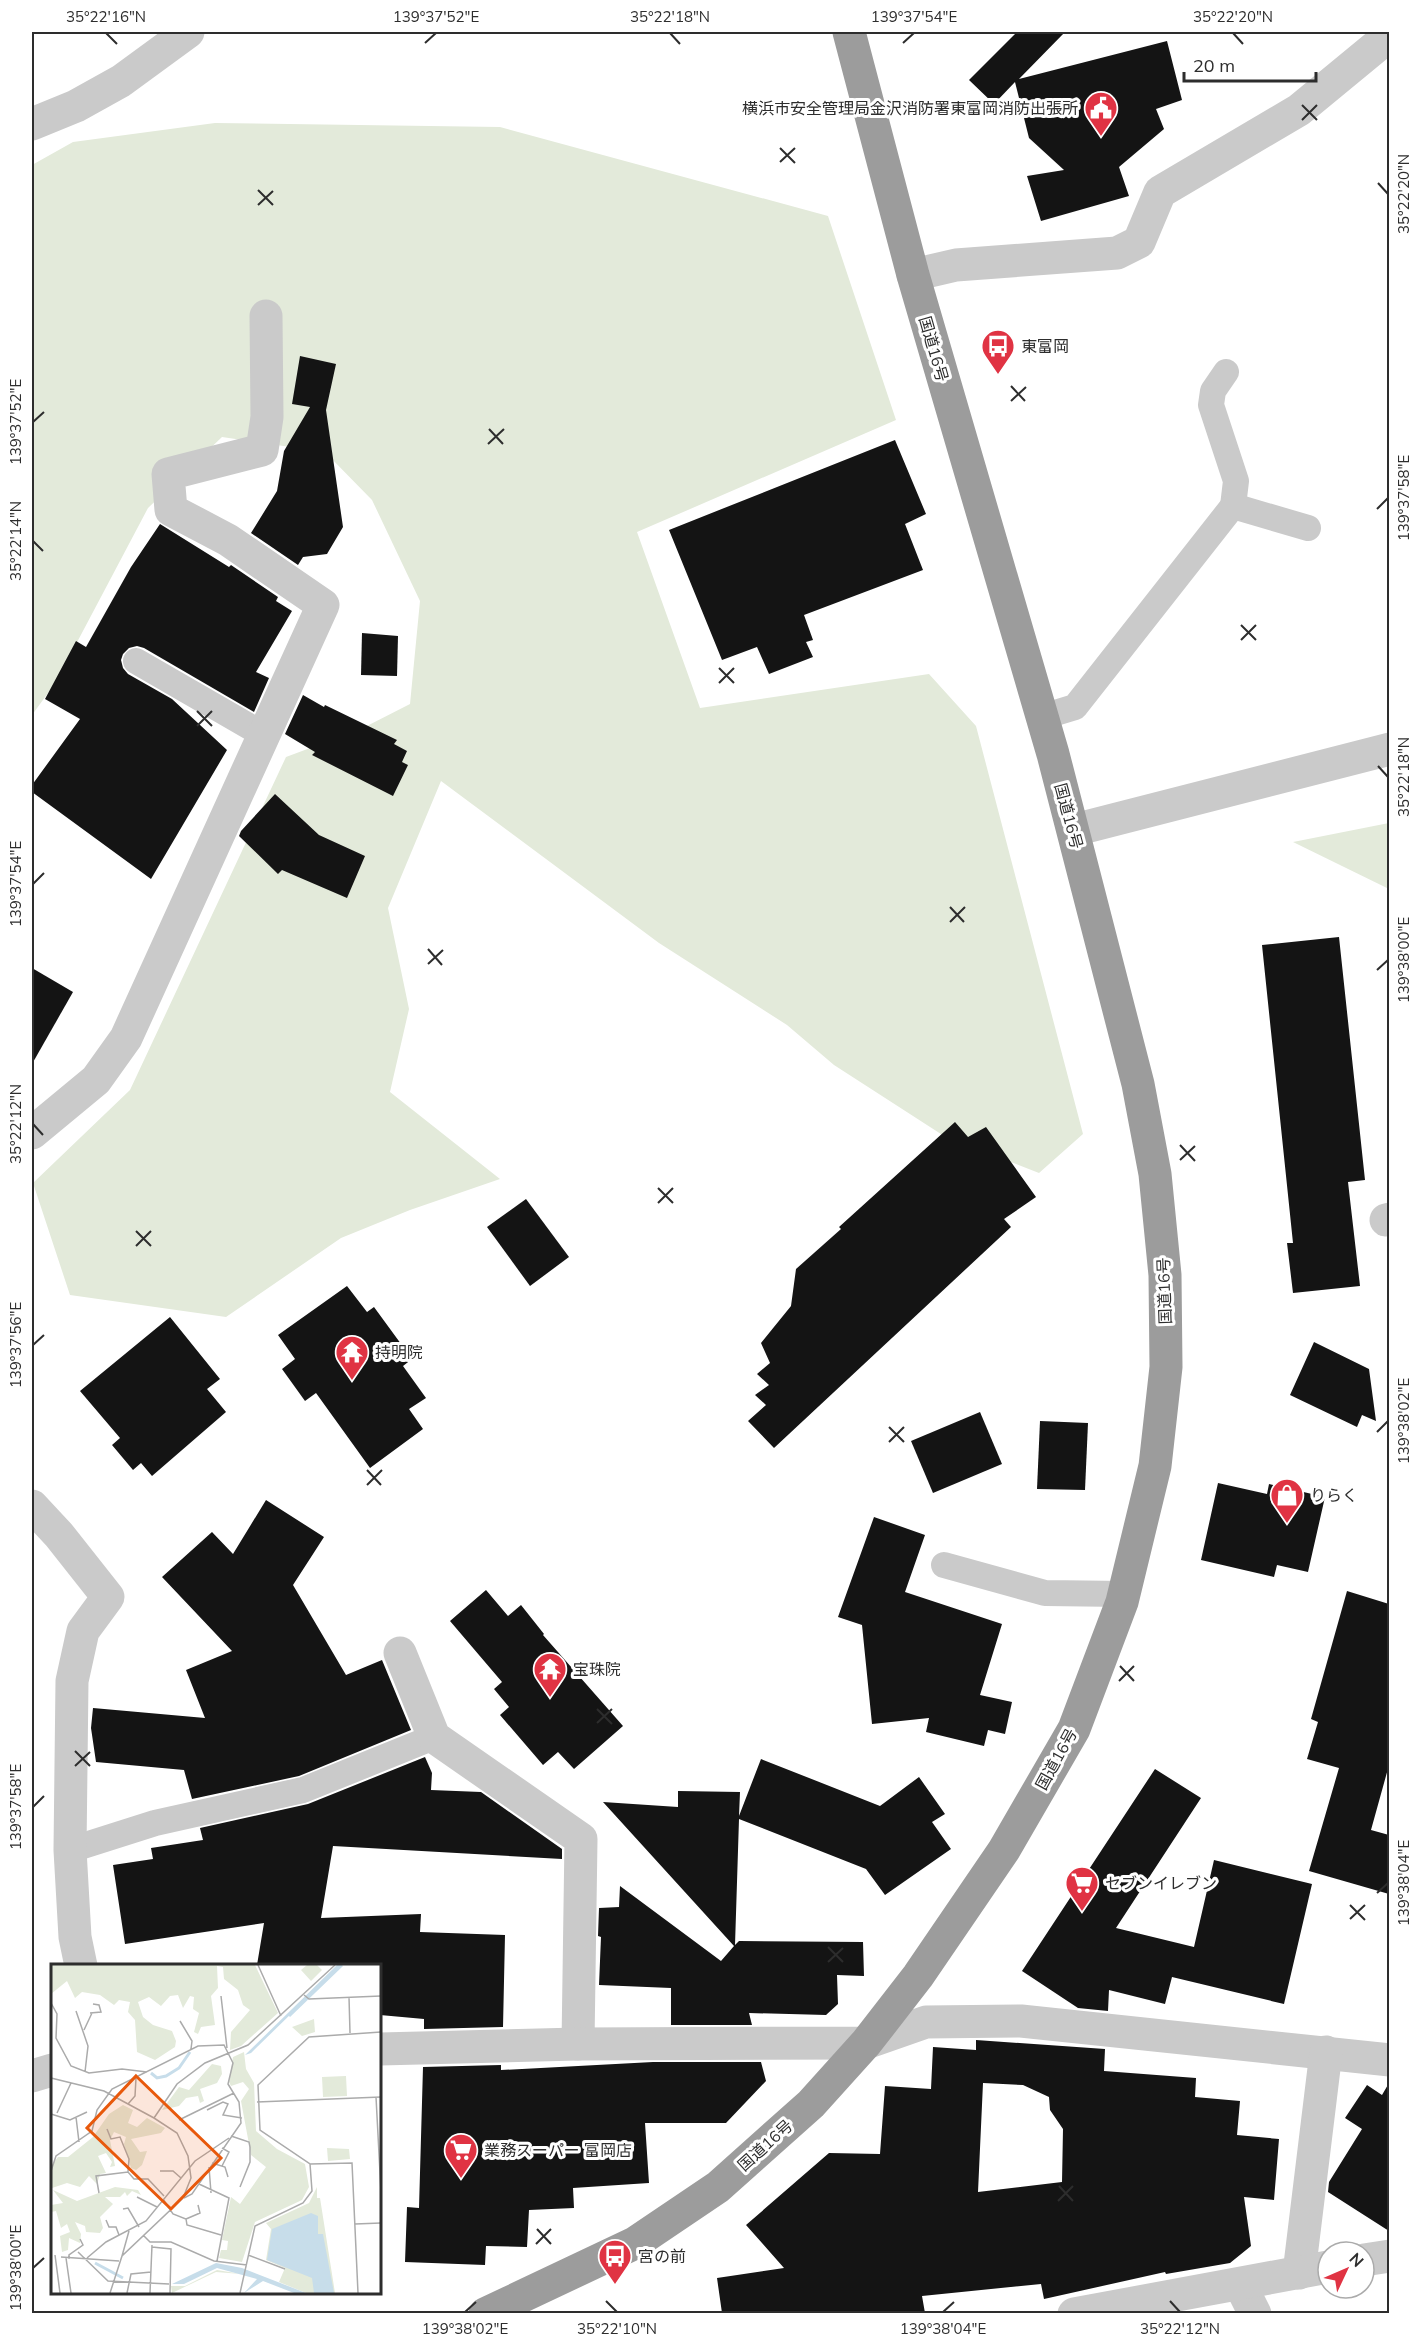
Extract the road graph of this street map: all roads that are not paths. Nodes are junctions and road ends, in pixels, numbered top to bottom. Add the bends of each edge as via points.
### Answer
1 (188, 32) edge
2 (849, 32) edge
3 (1389, 35) edge
4 (32, 124) edge
5 (913, 275) junction
6 (266, 316) dead end
7 (1226, 372) dead end
8 (1233, 506) junction
9 (1308, 528) dead end
10 (136, 661) dead end
11 (1042, 717) junction
12 (264, 735) junction
13 (1389, 749) edge
14 (1074, 830) junction
15 (32, 1133) edge
16 (32, 1506) edge
17 (944, 1565) dead end
18 (1124, 1594) junction
19 (400, 1653) dead end
20 (434, 1737) junction
21 (70, 1850) junction
22 (81, 1964) edge
23 (866, 2043) junction
24 (578, 2044) junction
25 (381, 2049) edge
26 (1326, 2052) junction
27 (1389, 2060) edge
28 (51, 2070) edge
29 (32, 2076) edge
30 (1314, 2270) edge
31 (1240, 2284) junction
32 (1119, 2308) edge
33 (485, 2313) edge
34 (1074, 2313) edge
35 (1255, 2313) edge

1 - 4 street via 121,81
2 - 5 highway, 国道16号
3 - 5 street via 1299,110 1160,192 1139,242 1117,253 956,265
5 - 11 highway, 国道16号
6 - 12 street via 267,417 262,450 168,474 171,510 228,540 323,606
7 - 8 lane via 1213,391 1210,405 1236,481
8 - 9 lane
8 - 11 lane via 1075,707
10 - 12 lane
11 - 14 highway, 国道16号
12 - 15 street via 126,1038 96,1080
13 - 14 street
14 - 18 highway, 国道16号 via 1138,1084 1155,1174 1165,1275 1166,1367 1155,1466
16 - 21 street via 108,1597 82,1631 72,1681
17 - 18 lane via 1045,1593
18 - 23 highway, 国道16号 via 1074,1729 1004,1850 918,1976
19 - 20 street
20 - 21 lane via 303,1790 155,1823
20 - 24 street via 581,1839
21 - 22 street via 75,1937
23 - 24 street
23 - 26 street via 926,2022 1021,2021
23 - 33 highway, 国道16号 via 811,2104 718,2187 635,2243
24 - 25 street
26 - 27 street
26 - 30 street
28 - 29 street
30 - 31 street
31 - 32 street
31 - 35 street
32 - 34 street

